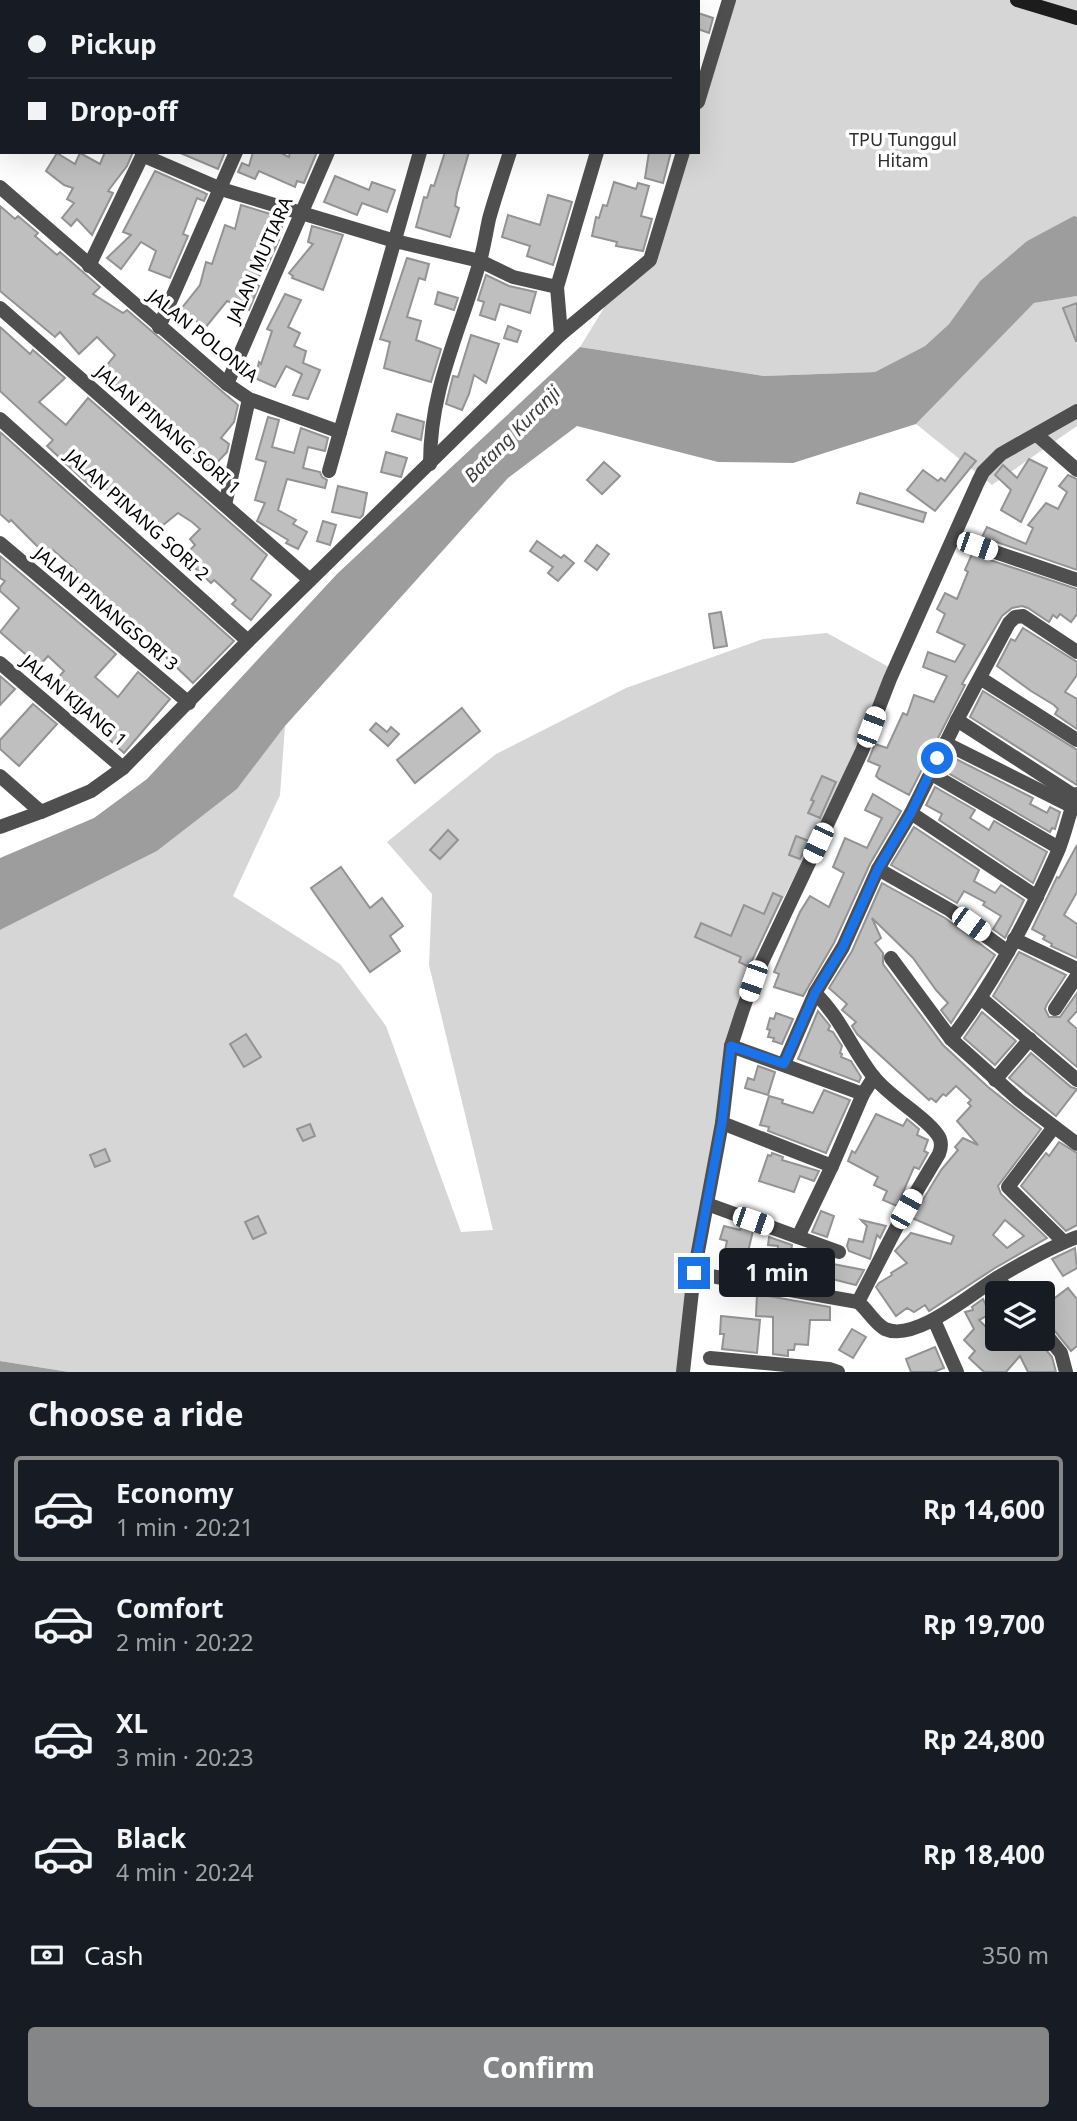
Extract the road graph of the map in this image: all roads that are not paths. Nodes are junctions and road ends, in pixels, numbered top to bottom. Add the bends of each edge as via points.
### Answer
1 (729, 0) edge
2 (1017, 0) edge
3 (1077, 18) edge
4 (700, 95) edge
5 (143, 154) edge
6 (145, 154) edge
7 (235, 154) edge
8 (327, 154) edge
9 (420, 154) edge
10 (509, 154) edge
11 (596, 154) edge
12 (682, 154) edge
13 (0, 187) edge
14 (221, 189) junction
15 (302, 212) junction
16 (396, 241) junction
17 (481, 261) junction
18 (89, 266) junction
19 (557, 287) junction
20 (0, 308) edge
21 (159, 327) junction
22 (561, 334) junction
23 (227, 384) junction
24 (249, 399) junction
25 (1077, 411) edge
26 (0, 419) edge
27 (340, 432) junction
28 (1037, 435) junction
29 (430, 464) junction
30 (1077, 470) edge
31 (329, 471) dead end
32 (225, 505) junction
33 (954, 538) junction
34 (0, 543) edge
35 (310, 580) junction
36 (1077, 580) edge
37 (248, 641) junction
38 (1077, 652) edge
39 (0, 663) edge
40 (980, 678) junction
41 (189, 703) junction
42 (957, 720) junction
43 (1077, 740) edge
44 (945, 743) junction
45 (123, 768) junction
46 (930, 773) junction
47 (0, 776) edge
48 (1075, 799) edge
49 (37, 809) junction
50 (911, 813) junction
51 (0, 827) edge
52 (1059, 848) junction
53 (878, 869) junction
54 (1037, 897) junction
55 (1011, 945) junction
56 (891, 958) dead end
57 (1077, 969) edge
58 (1077, 976) edge
59 (815, 993) junction
60 (982, 999) junction
61 (1055, 1009) dead end
62 (951, 1039) junction
63 (1030, 1039) junction
64 (731, 1046) junction
65 (784, 1064) junction
66 (874, 1077) junction
67 (995, 1080) junction
68 (1077, 1080) edge
69 (863, 1094) junction
70 (722, 1123) junction
71 (1054, 1128) junction
72 (1077, 1144) edge
73 (832, 1166) junction
74 (707, 1204) junction
75 (799, 1237) junction
76 (1071, 1240) edge
77 (839, 1252) dead end
78 (694, 1273) junction
79 (998, 1278) junction
80 (1001, 1281) edge
81 (858, 1302) junction
82 (934, 1320) junction
83 (1055, 1346) edge
84 (710, 1358) dead end
85 (683, 1372) edge
86 (838, 1372) edge
87 (957, 1372) edge
88 (1066, 1372) edge

1 - 4 street
2 - 3 street
5 - 18 street
6 - 14 street
7 - 14 street
8 - 15 street, JALAN MUTIARA
9 - 16 street
10 - 17 street
11 - 19 street
12 - 22 street via 650,260
13 - 18 street, JALAN POLONIA
14 - 15 street
14 - 21 street
15 - 16 street
15 - 23 street, JALAN MUTIARA
16 - 17 street
16 - 27 street
17 - 19 street via 513,277
17 - 29 street via 435,405
18 - 21 street, JALAN POLONIA
19 - 22 street
20 - 32 street, JALAN PINANG SORI 1
21 - 23 street, JALAN POLONIA
22 - 29 street
23 - 24 street, JALAN POLONIA
24 - 27 street, JALAN POLONIA
24 - 32 street
25 - 28 street
26 - 37 street, JALAN PINANG SORI 2
27 - 31 street
28 - 30 street
28 - 33 street via 1008,449 983,472
29 - 35 street
32 - 35 street, JALAN PINANG SORI 1
33 - 36 street
33 - 64 street via 862,751 753,981
34 - 41 street, JALAN PINANGSORI 3
35 - 37 street
37 - 41 street
38 - 40 street via 1026,617 1014,617
39 - 45 street, JALAN KIJANG 1
40 - 42 street
40 - 43 street
41 - 45 street
42 - 44 street
42 - 48 street
44 - 46 street
44 - 48 street
45 - 49 street via 91,791
46 - 50 street
46 - 52 street
47 - 49 street
48 - 52 street
49 - 51 street
50 - 53 street
50 - 54 street
52 - 54 street
53 - 55 street
53 - 59 street via 843,947
54 - 55 street
55 - 57 street
55 - 60 street
56 - 62 street
58 - 61 street
59 - 65 street
59 - 66 street via 833,1012
60 - 62 street
60 - 63 street
62 - 67 street
63 - 67 street
63 - 68 street
64 - 65 street
64 - 70 street
65 - 69 street
66 - 69 street
66 - 81 street via 927,1123 942,1144
67 - 71 street
69 - 73 street
70 - 73 street
70 - 74 street
71 - 72 street
71 - 76 street via 1008,1187
73 - 75 street
74 - 75 street
74 - 78 street
75 - 77 street
76 - 79 street
78 - 81 street
78 - 85 street
79 - 80 street
79 - 82 street
81 - 82 street via 885,1329 908,1330
82 - 87 street
83 - 88 street
84 - 86 street

